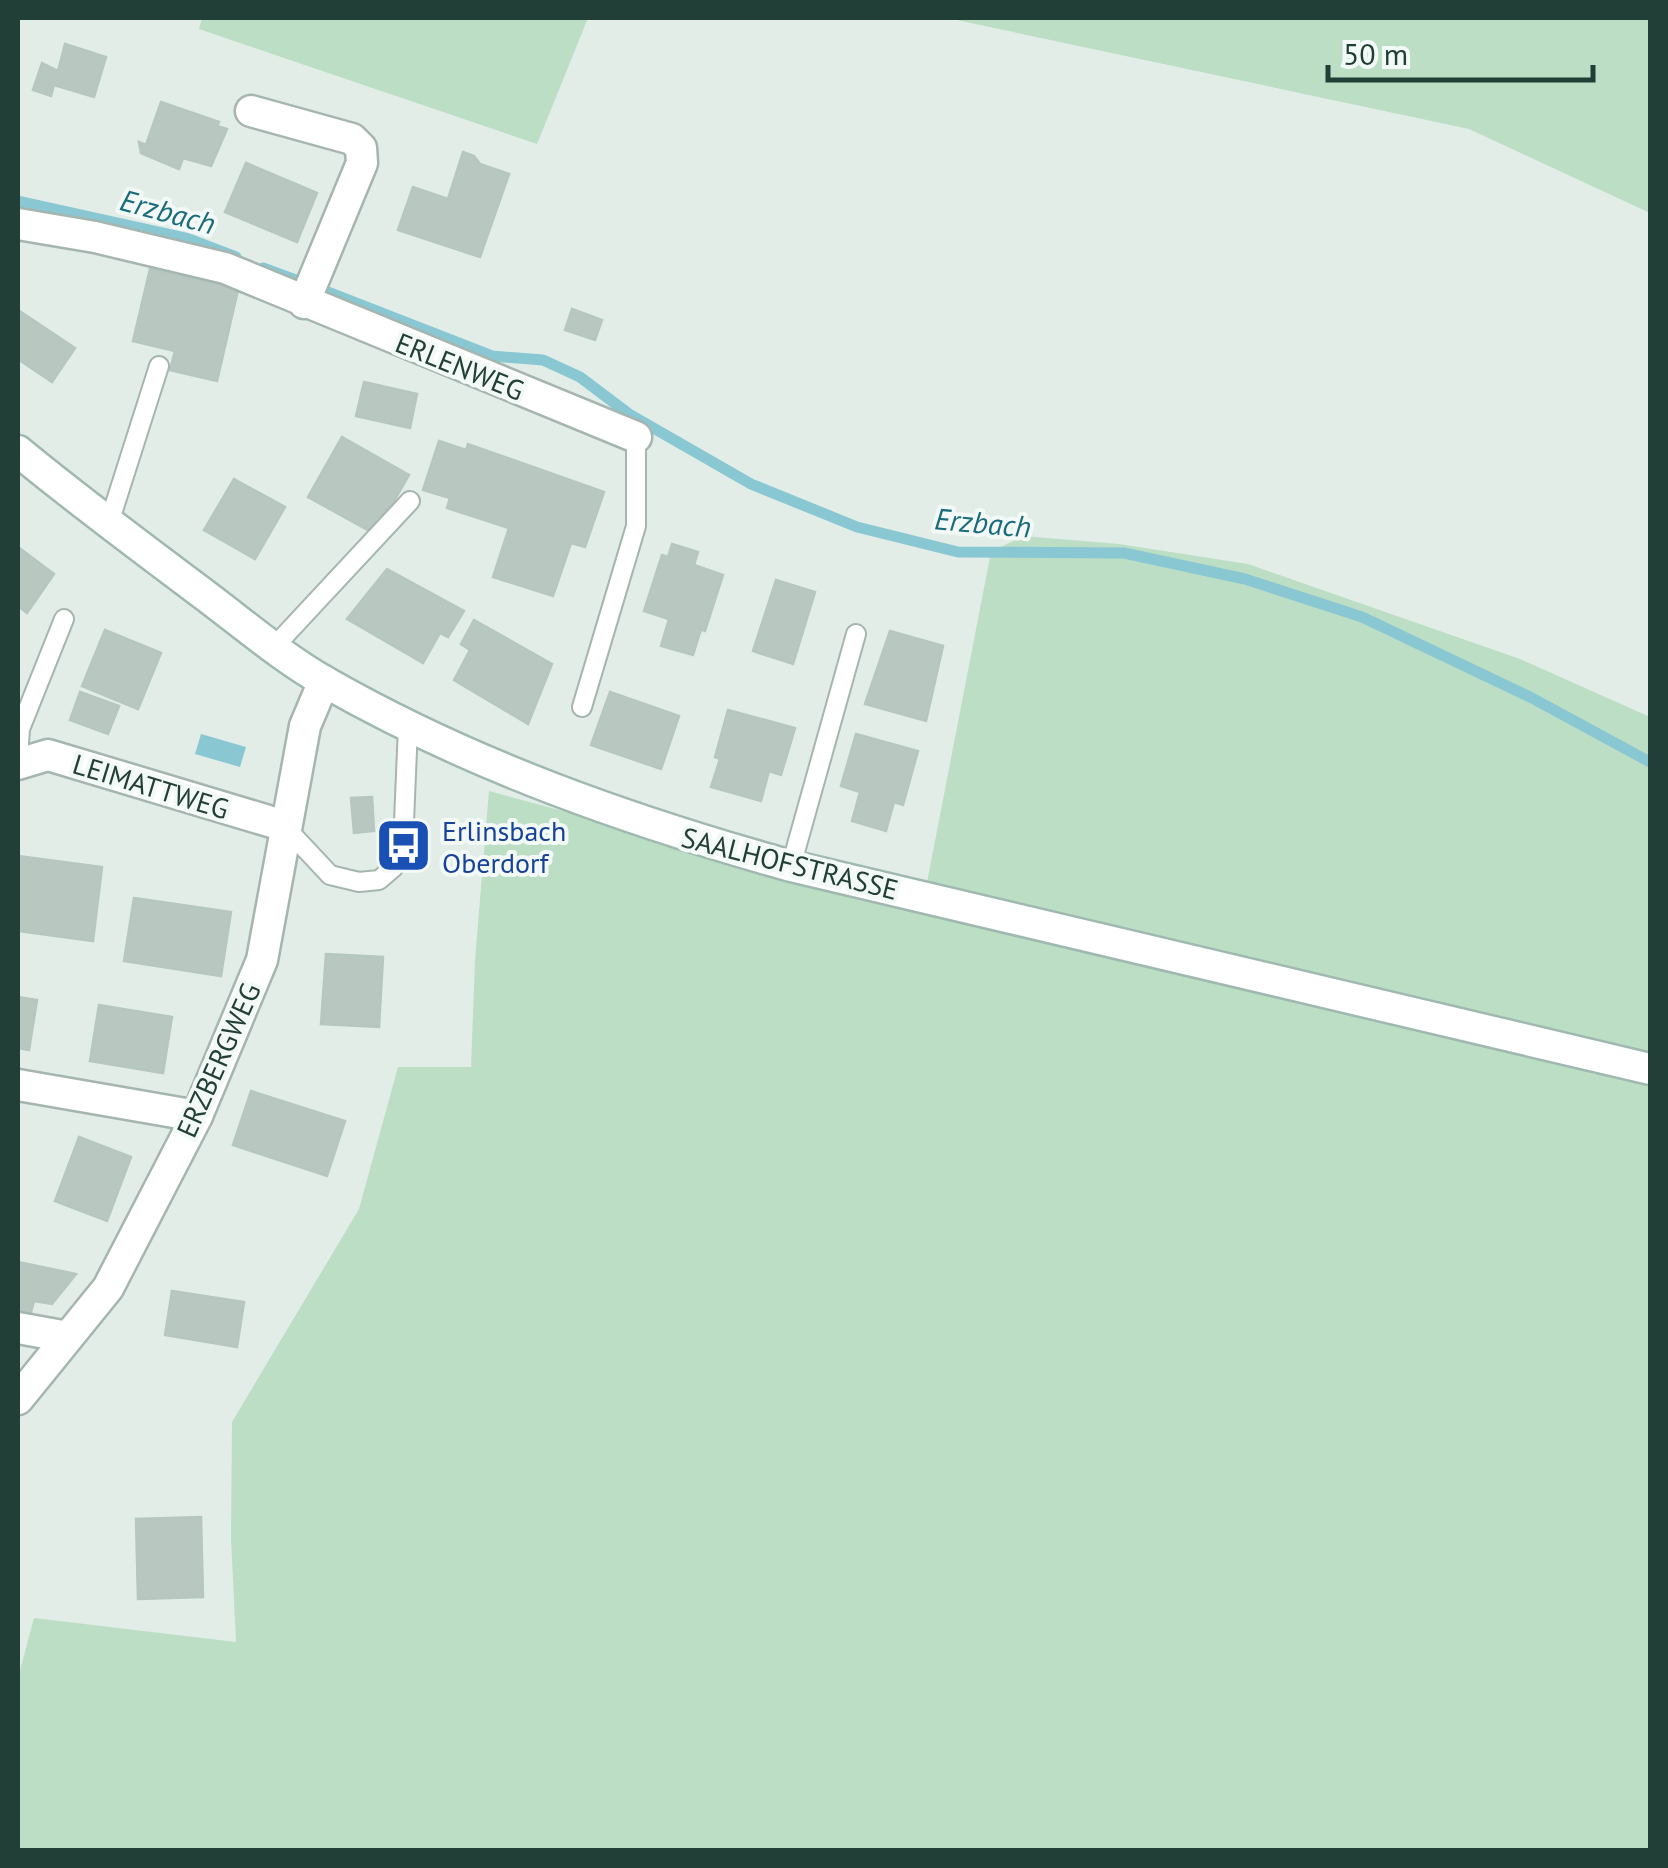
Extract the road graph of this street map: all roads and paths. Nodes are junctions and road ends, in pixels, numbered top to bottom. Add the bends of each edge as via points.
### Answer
1 (251, 111) dead end
2 (18, 224) edge
3 (304, 303) junction
4 (158, 366) dead end
5 (636, 437) joint
6 (18, 451) edge
7 (410, 501) dead end
8 (110, 523) junction
9 (64, 619) dead end
10 (856, 634) dead end
11 (274, 647) junction
12 (324, 681) junction
13 (582, 707) dead end
14 (408, 726) junction
15 (18, 761) edge
16 (284, 826) junction
17 (791, 866) junction
18 (1650, 1069) edge
19 (18, 1085) edge
20 (197, 1116) junction
21 (18, 1328) edge
22 (68, 1336) junction
23 (18, 1399) edge

1 - 3 street via 352,138 362,148 362,163
2 - 3 street, ERLENWEG via 224,268
3 - 5 street, ERLENWEG
4 - 8 lane
5 - 13 lane, ERLENWEG via 636,526
6 - 8 street, SAALHOFSTRASSE
7 - 11 lane
8 - 11 street, SAALHOFSTRASSE
9 - 15 lane via 20,729
10 - 17 lane
11 - 12 street, SAALHOFSTRASSE
12 - 14 street, SAALHOFSTRASSE
12 - 16 street, ERZBERGWEG via 305,726
14 - 16 lane via 404,846 394,868 379,880 330,875
14 - 17 street, SAALHOFSTRASSE via 582,802
15 - 16 street, LEIMATTWEG via 48,755
16 - 20 street, ERZBERGWEG via 262,960
17 - 18 street, SAALHOFSTRASSE
19 - 20 street
20 - 22 street, ERZBERGWEG via 108,1288
21 - 22 street
22 - 23 street, ERZBERGWEG

